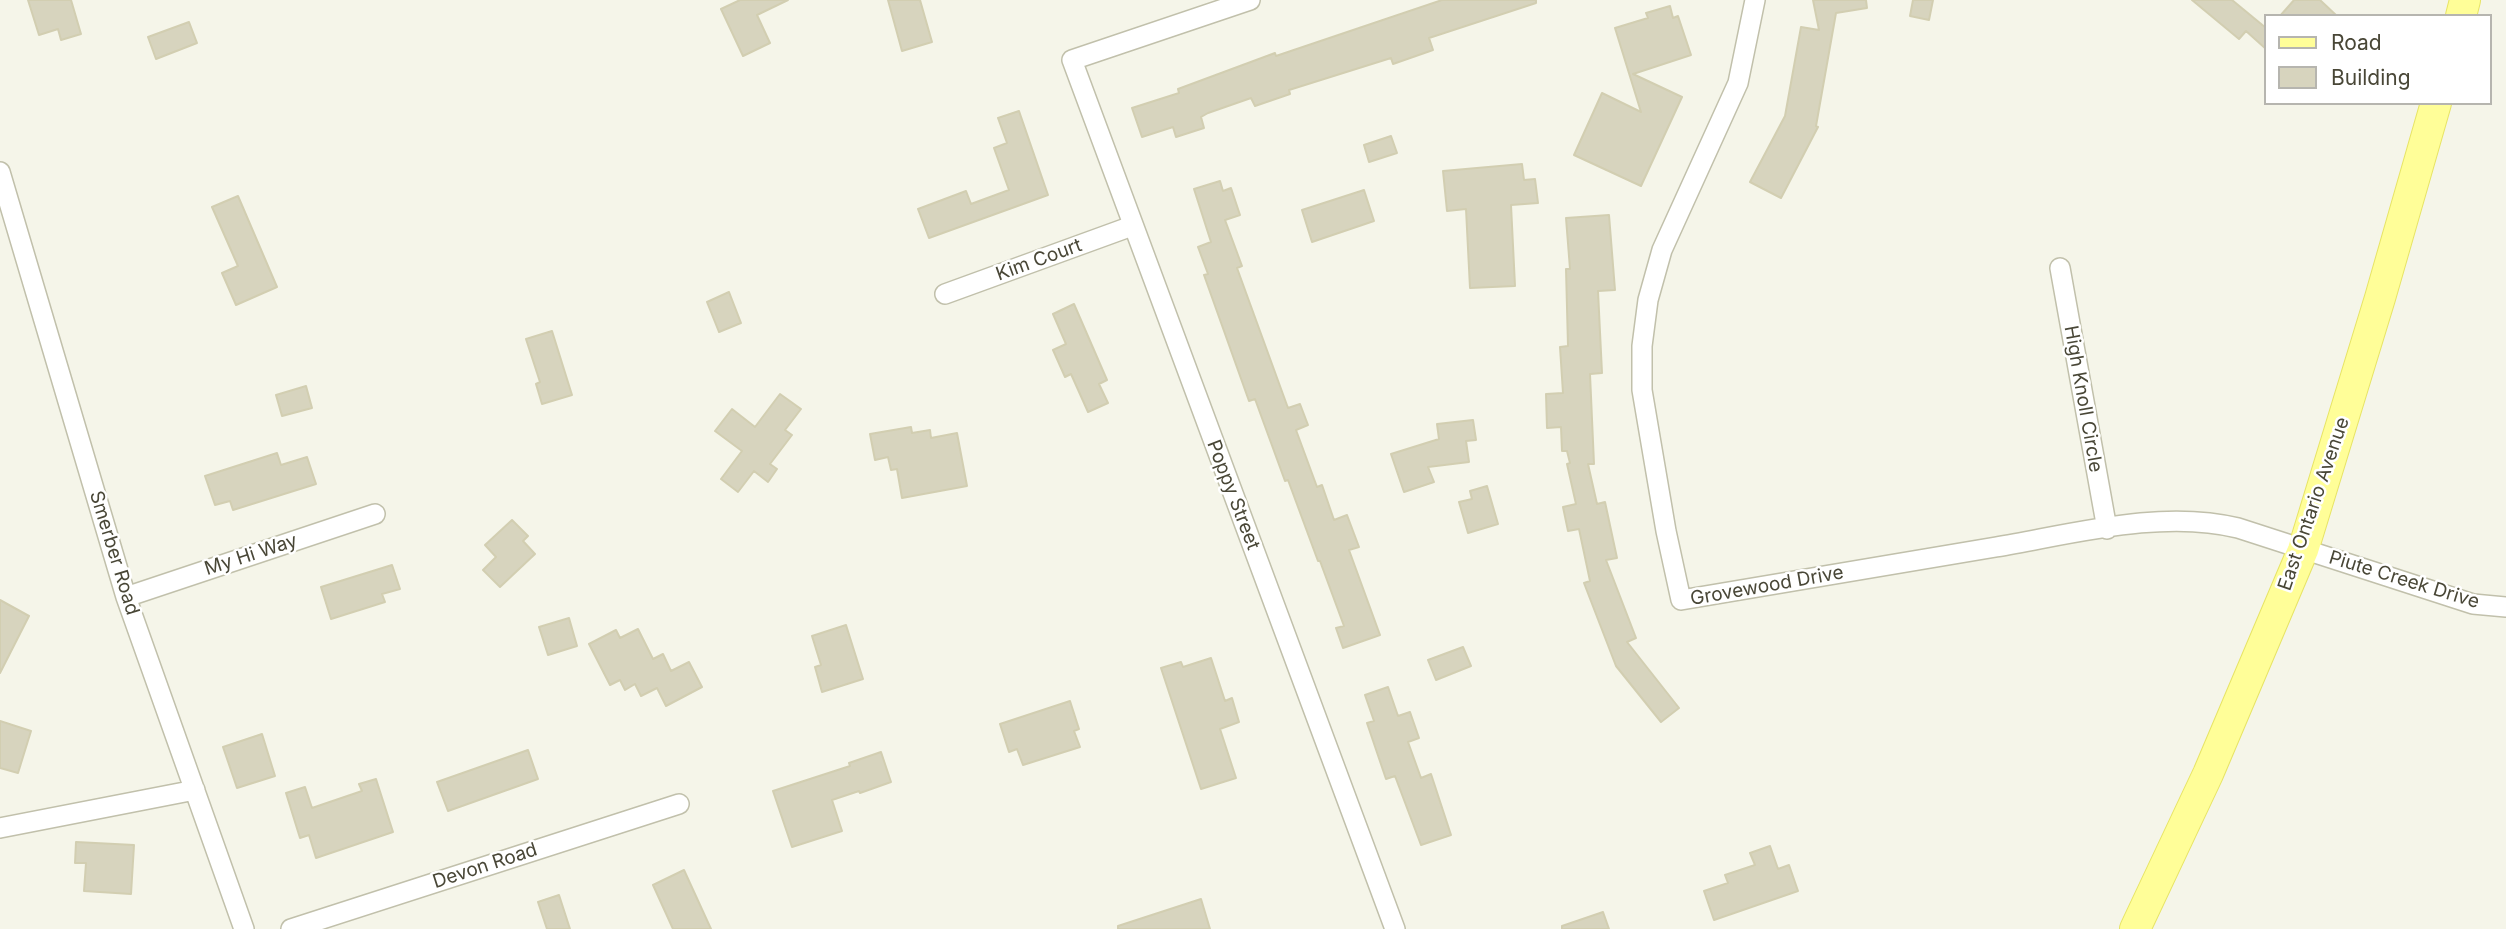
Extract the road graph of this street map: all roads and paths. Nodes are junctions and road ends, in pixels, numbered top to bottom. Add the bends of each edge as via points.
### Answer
1 (1250, 0) edge
2 (1755, 0) edge
3 (2435, 105) edge
4 (0, 172) edge
5 (5, 202) edge
6 (1132, 226) junction
7 (2060, 268) dead end
8 (945, 294) dead end
9 (375, 514) dead end
10 (2107, 529) junction
11 (2302, 550) junction
12 (126, 597) junction
13 (2506, 607) edge
14 (195, 790) junction
15 (679, 804) dead end
16 (0, 828) edge
17 (244, 929) edge
18 (291, 929) edge
19 (1395, 929) edge
20 (2135, 929) edge

1 - 6 street, Poppy Street via 1072,60
2 - 10 street, Grovewood Drive via 1738,83 1662,250 1647,300 1642,390 1681,600
3 - 11 main road, East Ontario Avenue
4 - 5 street, Smerber Road
5 - 12 street, Smerber Road
6 - 8 street, Kim Court
6 - 19 street, Poppy Street
7 - 10 street, High Knoll Circle
9 - 12 street, My Hi Way
10 - 11 street, Grovewood Drive via 2212,521
11 - 13 street, Piute Creek Drive via 2473,604
11 - 20 main road, East Ontario Avenue via 2208,774
12 - 14 street, Smerber Road
14 - 16 street
14 - 17 street, Smerber Road
15 - 18 street, Devon Road

